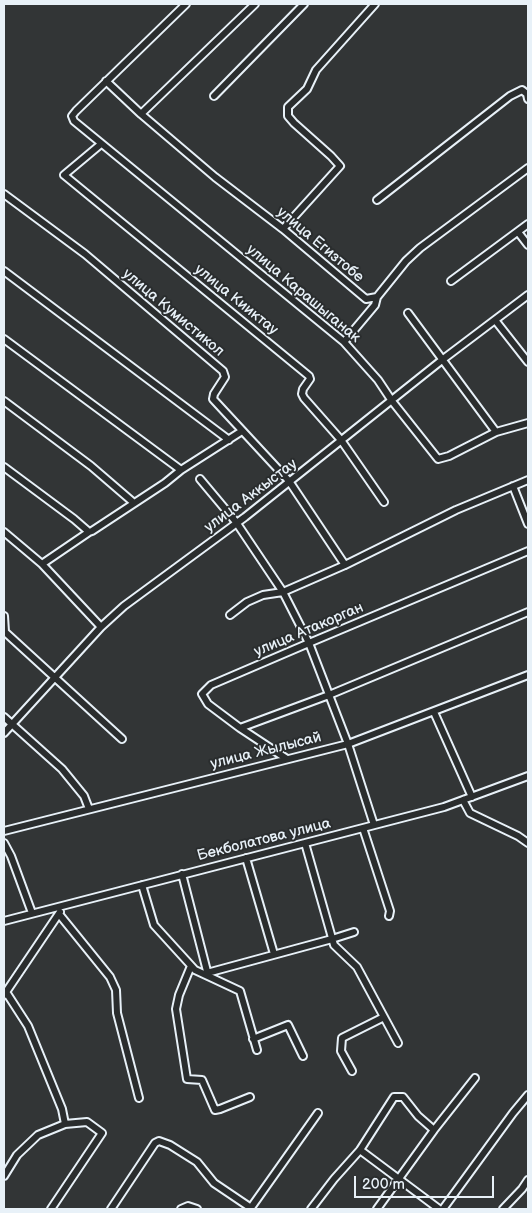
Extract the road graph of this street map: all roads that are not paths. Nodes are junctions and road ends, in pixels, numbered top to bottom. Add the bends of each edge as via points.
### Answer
1 (186, 4) edge
2 (255, 4) edge
3 (304, 4) edge
4 (375, 4) edge
5 (106, 82) junction
6 (214, 96) dead end
7 (528, 99) edge
8 (141, 114) junction
9 (101, 144) junction
10 (528, 168) edge
11 (6, 195) edge
12 (378, 200) dead end
13 (528, 224) edge
14 (283, 229) junction
15 (518, 232) junction
16 (528, 245) edge
17 (4, 271) edge
18 (451, 281) dead end
19 (528, 295) edge
20 (378, 297) junction
21 (408, 313) dead end
22 (495, 320) junction
23 (4, 339) edge
24 (344, 342) junction
25 (442, 360) junction
26 (528, 362) edge
27 (4, 401) edge
28 (392, 401) junction
29 (528, 423) edge
30 (242, 431) junction
31 (496, 432) junction
32 (228, 440) junction
33 (341, 440) junction
34 (4, 467) edge
35 (182, 470) junction
36 (200, 480) dead end
37 (528, 480) edge
38 (289, 481) junction
39 (513, 486) junction
40 (384, 502) dead end
41 (134, 503) junction
42 (236, 522) junction
43 (528, 524) edge
44 (4, 532) edge
45 (89, 532) junction
46 (528, 551) edge
47 (42, 564) junction
48 (345, 565) junction
49 (283, 592) junction
50 (528, 612) edge
51 (4, 616) edge
52 (230, 616) dead end
53 (101, 627) junction
54 (309, 643) junction
55 (528, 675) edge
56 (54, 677) junction
57 (329, 694) junction
58 (434, 712) junction
59 (4, 717) edge
60 (12, 725) junction
61 (240, 728) junction
62 (4, 733) edge
63 (122, 739) dead end
64 (348, 744) junction
65 (287, 759) junction
66 (528, 776) edge
67 (472, 797) junction
68 (463, 800) junction
69 (89, 809) junction
70 (374, 825) junction
71 (363, 828) junction
72 (4, 831) edge
73 (4, 843) edge
74 (305, 843) junction
75 (528, 843) edge
76 (246, 858) junction
77 (182, 874) junction
78 (142, 885) junction
79 (65, 904) junction
80 (32, 913) junction
81 (59, 914) junction
82 (389, 916) dead end
83 (4, 921) edge
84 (354, 932) dead end
85 (332, 939) junction
86 (274, 954) junction
87 (191, 966) junction
88 (208, 975) junction
89 (12, 982) junction
90 (4, 984) edge
91 (5, 994) edge
92 (384, 1017) junction
93 (254, 1039) junction
94 (398, 1043) dead end
95 (257, 1050) dead end
96 (303, 1056) dead end
97 (352, 1071) dead end
98 (475, 1078) dead end
99 (528, 1095) edge
100 (250, 1097) dead end
101 (139, 1098) dead end
102 (318, 1113) dead end
103 (65, 1124) junction
104 (434, 1130) junction
105 (360, 1150) junction
106 (4, 1176) edge
107 (399, 1180) junction
108 (528, 1180) edge
109 (51, 1209) edge
110 (111, 1209) edge
111 (181, 1209) edge
112 (197, 1209) edge
113 (250, 1209) edge
114 (311, 1209) edge
115 (377, 1209) edge
116 (439, 1209) edge
117 (443, 1209) edge
118 (503, 1209) edge

1 - 5 street
2 - 8 street
3 - 6 street
4 - 14 street via 316,70 307,89 288,107 288,116 294,123 340,166
5 - 8 street, улица Егизтобе
5 - 9 street, улица Карашыганак via 72,116
7 - 12 street via 522,90 510,96
8 - 14 street, улица Егизтобе
9 - 24 street, улица Карашыганак
9 - 33 street, улица Кииктау via 64,176 309,376 302,394
10 - 20 street via 420,248
11 - 30 street, улица Кумистикол via 85,254 223,371 225,377 213,399
13 - 15 street
14 - 20 street, улица Егизтобе via 366,299
15 - 16 street
15 - 18 street
17 - 32 street
19 - 22 street, улица Аккыстау
20 - 24 street via 370,312
21 - 25 street
22 - 25 street, улица Аккыстау
22 - 26 street
23 - 35 street
24 - 28 street, улица Карашыганак
25 - 28 street, улица Аккыстау
25 - 31 street
27 - 41 street via 91,466
28 - 31 street, улица Карашыганак via 438,459
28 - 33 street, улица Аккыстау
29 - 31 street, улица Карашыганак
30 - 32 street
30 - 38 street, улица Кумистикол
32 - 35 street
33 - 38 street, улица Аккыстау
33 - 40 street, улица Кииктау
34 - 45 street
35 - 41 street
36 - 42 street
37 - 39 street
38 - 42 street, улица Аккыстау
38 - 48 street, улица Кумистикол
39 - 43 street
39 - 48 street via 456,510
41 - 45 street
42 - 49 street
42 - 53 street, улица Аккыстау
44 - 47 street
45 - 47 street
46 - 54 street, улица Атакорган
47 - 53 street
48 - 49 street
49 - 52 street via 247,602
49 - 54 street
50 - 57 street
51 - 56 street via 5,632
53 - 56 street, улица Аккыстау
54 - 57 street
54 - 61 street, улица Атакорган via 211,686 202,694 208,704
55 - 58 street, улица Жылысай
56 - 60 street, улица Аккыстау
56 - 63 street
57 - 61 street
57 - 64 street
58 - 64 street, улица Жылысай
58 - 67 street
59 - 60 street
60 - 62 street, улица Аккыстау
60 - 69 street via 62,769 84,796
61 - 65 street, улица Атакорган
64 - 65 street, улица Жылысай
64 - 70 street
65 - 69 street, улица Жылысай
66 - 67 street, Бекболатова улица
67 - 68 street, Бекболатова улица
68 - 70 street, Бекболатова улица
68 - 75 street via 470,814
69 - 72 street, улица Жылысай
70 - 71 street, Бекболатова улица
71 - 74 street, Бекболатова улица
71 - 82 street
73 - 80 street
74 - 76 street, Бекболатова улица
74 - 85 street
76 - 77 street, Бекболатова улица
76 - 86 street
77 - 78 street, Бекболатова улица
77 - 88 street
78 - 79 street, Бекболатова улица
78 - 87 street via 154,925
79 - 80 street, Бекболатова улица
79 - 81 street
80 - 83 street, Бекболатова улица
81 - 89 street
81 - 101 street via 110,977 116,990 117,1013
84 - 85 street
85 - 86 street
85 - 92 street via 334,946 358,967
86 - 88 street
87 - 88 street
87 - 100 street via 176,1009 188,1079 202,1080 215,1110
88 - 93 street via 240,991
89 - 90 street
89 - 91 street
91 - 103 street via 28,1026
92 - 94 street
92 - 97 street via 342,1038 341,1051
93 - 95 street
93 - 96 street via 288,1025
98 - 104 street
99 - 117 street
102 - 113 street
103 - 106 street via 38,1135 17,1155
103 - 109 street via 86,1122 102,1133
104 - 105 street via 403,1097 394,1097
104 - 107 street
105 - 107 street
105 - 114 street
107 - 115 street
107 - 116 street
108 - 118 street
110 - 113 street via 159,1141 197,1162 214,1183
111 - 112 street via 188,1206

